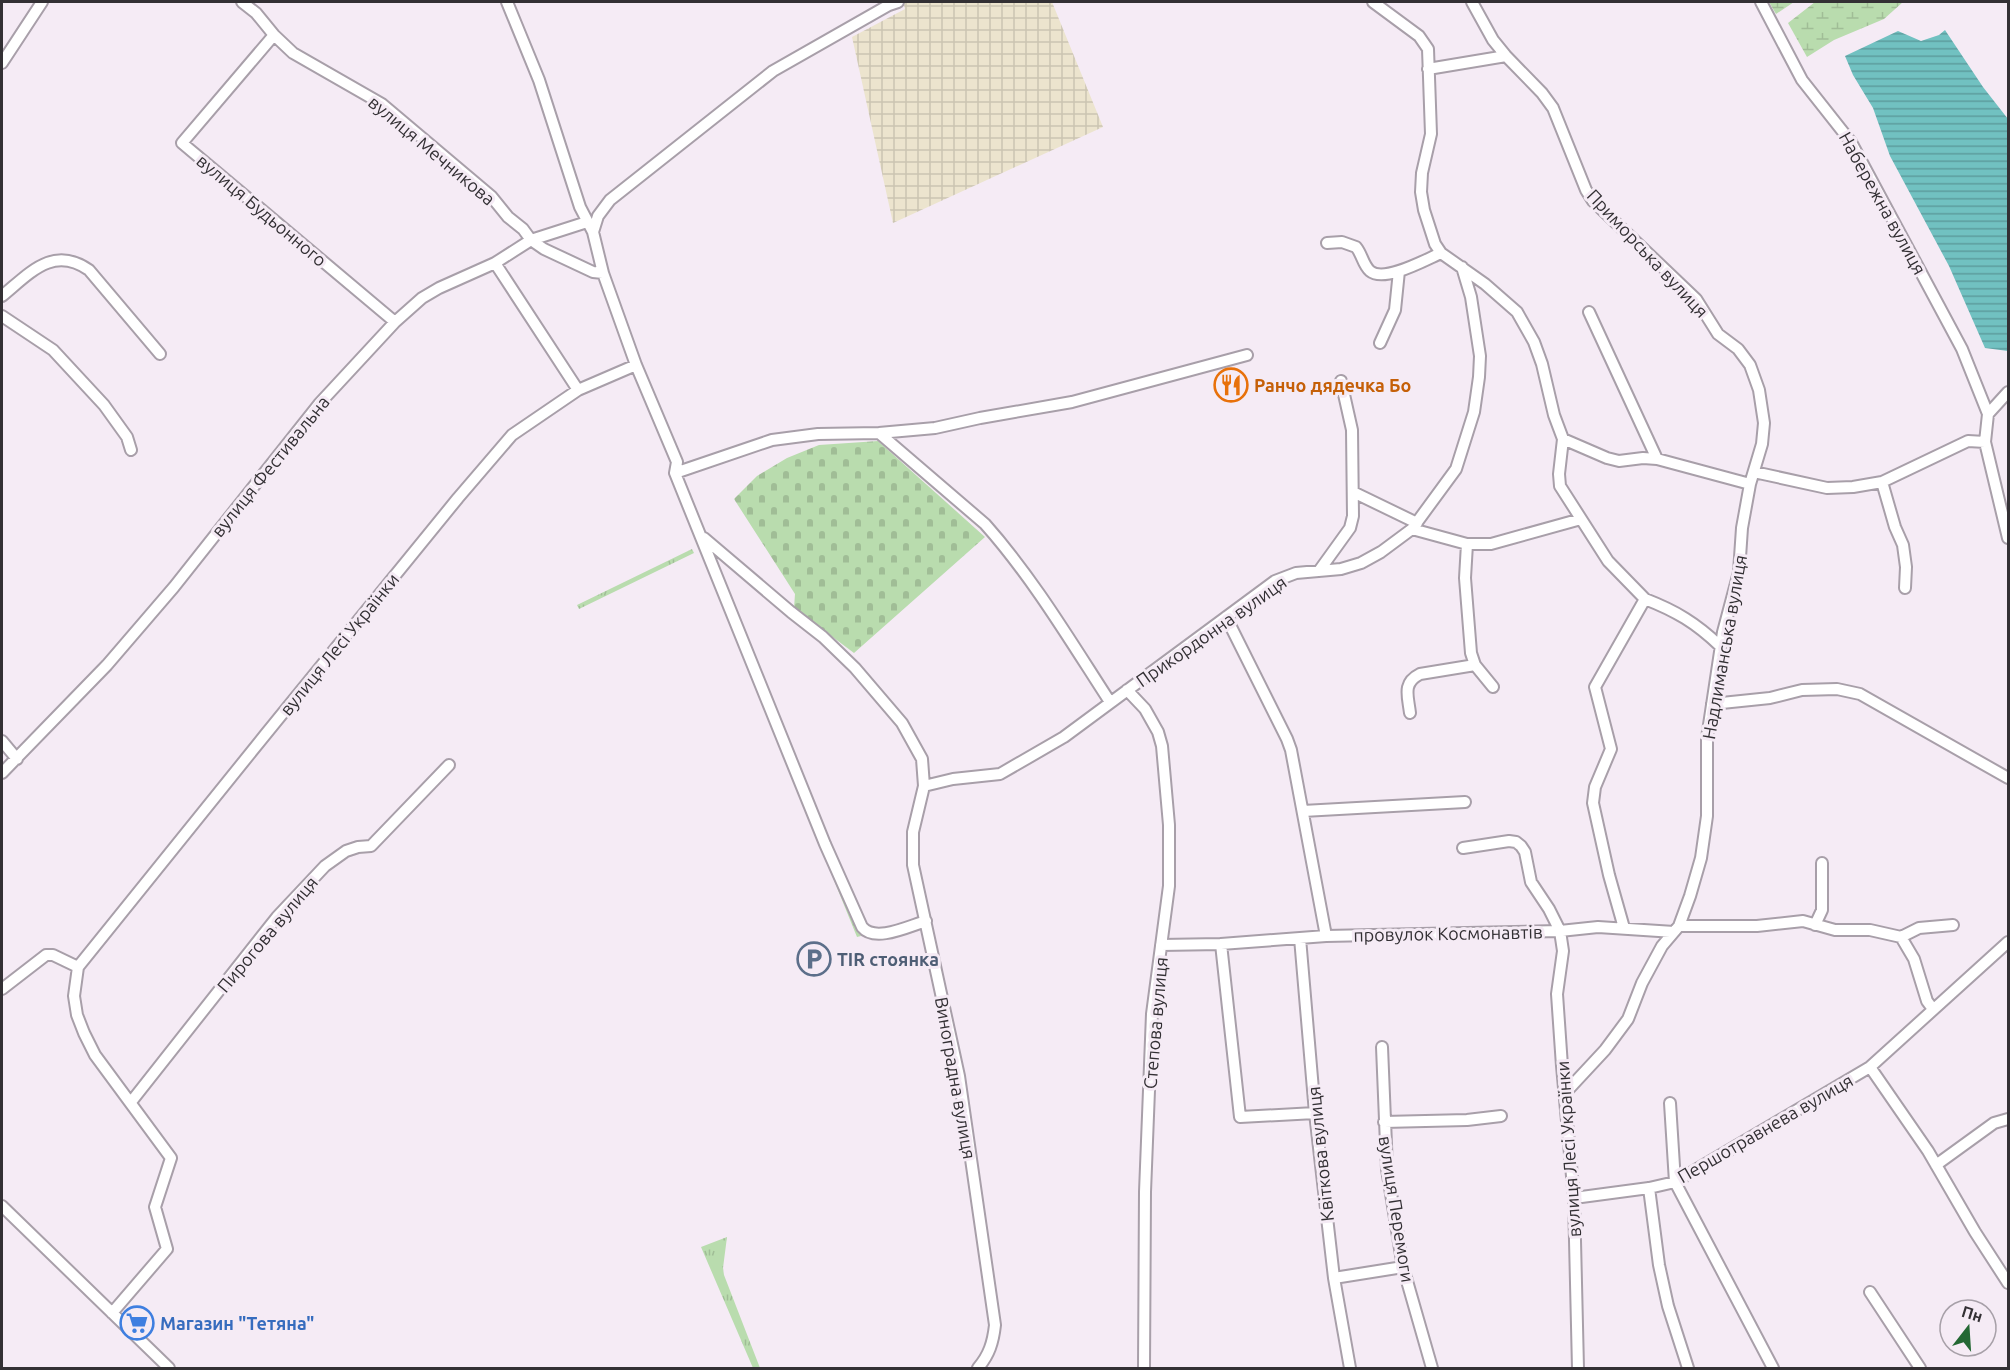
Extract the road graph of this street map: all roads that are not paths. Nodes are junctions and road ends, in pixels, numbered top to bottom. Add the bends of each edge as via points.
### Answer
1 (42, 2) edge
2 (242, 2) edge
3 (507, 2) edge
4 (1373, 2) edge
5 (1472, 2) edge
6 (1761, 2) edge
7 (892, 3) edge
8 (274, 35) junction
9 (1506, 56) junction
10 (2, 63) edge
11 (1428, 69) junction
12 (587, 222) junction
13 (593, 232) junction
14 (531, 240) junction
15 (1327, 243) dead end
16 (1441, 253) junction
17 (495, 263) junction
18 (1462, 267) junction
19 (1399, 271) junction
20 (603, 273) junction
21 (2, 296) edge
22 (1589, 312) dead end
23 (2, 316) edge
24 (395, 322) junction
25 (1380, 343) dead end
26 (160, 354) dead end
27 (1247, 355) dead end
28 (636, 365) junction
29 (1341, 381) dead end
30 (578, 390) junction
31 (2008, 392) edge
32 (1988, 414) junction
33 (879, 433) junction
34 (1563, 439) junction
35 (1985, 442) junction
36 (131, 450) dead end
37 (1657, 459) junction
38 (1754, 472) junction
39 (675, 473) junction
40 (1882, 483) junction
41 (1750, 484) junction
42 (1353, 492) junction
43 (1581, 519) junction
44 (1414, 526) junction
45 (701, 536) junction
46 (2008, 538) edge
47 (1467, 544) junction
48 (1319, 571) junction
49 (1905, 588) dead end
50 (1645, 599) junction
51 (1226, 617) junction
52 (1720, 646) junction
53 (1474, 664) junction
54 (1493, 687) dead end
55 (1127, 690) junction
56 (1110, 702) junction
57 (1712, 704) junction
58 (1410, 713) dead end
59 (2, 741) edge
60 (17, 759) junction
61 (449, 765) dead end
62 (2, 773) edge
63 (2008, 778) edge
64 (924, 786) junction
65 (1466, 802) dead end
66 (1303, 811) junction
67 (1463, 848) dead end
68 (1822, 863) dead end
69 (926, 921) junction
70 (1815, 925) junction
71 (1953, 925) dead end
72 (1624, 928) junction
73 (1676, 929) junction
74 (1560, 931) junction
75 (1326, 936) junction
76 (1901, 937) junction
77 (1300, 938) junction
78 (2008, 942) edge
79 (1221, 944) junction
80 (1161, 945) junction
81 (78, 968) junction
82 (2, 989) edge
83 (1933, 1009) junction
84 (1382, 1047) dead end
85 (1870, 1066) junction
86 (1565, 1093) junction
87 (131, 1102) junction
88 (1670, 1103) dead end
89 (1315, 1113) junction
90 (1502, 1116) dead end
91 (2008, 1119) edge
92 (1384, 1122) junction
93 (1936, 1166) junction
94 (1675, 1182) junction
95 (1649, 1188) junction
96 (1574, 1198) junction
97 (2, 1206) edge
98 (1403, 1267) junction
99 (1334, 1278) junction
100 (2008, 1283) edge
101 (1870, 1292) dead end
102 (112, 1312) junction
103 (169, 1368) edge
104 (978, 1368) edge
105 (1144, 1368) edge
106 (1350, 1368) edge
107 (1432, 1368) edge
108 (1578, 1368) edge
109 (1688, 1368) edge
110 (1773, 1368) edge
111 (1920, 1368) edge

1 - 10 street
2 - 8 street, вулиця Мечникова
3 - 12 street via 539,80
4 - 11 street via 1425,42
5 - 9 street, Приморська вулиця
6 - 32 street, Набережна вулиця via 1802,80 1851,142 1962,349
7 - 13 street via 773,71 610,200 598,216
8 - 14 street, вулиця Мечникова via 293,53 382,104 491,196
8 - 24 street, вулиця Будьонного via 182,143
9 - 11 street
9 - 38 street, Приморська вулиця via 1553,108 1593,201 1695,299 1718,334 1738,349 1750,365 1764,423
11 - 16 street via 1431,134 1421,192
12 - 13 street
12 - 14 street, вулиця Фестивальна
13 - 20 street
14 - 17 street, вулиця Фестивальна
14 - 20 street, вулиця Мечникова via 593,272
15 - 19 street via 1342,242 1356,247 1374,274
16 - 18 street
16 - 19 street
17 - 24 street, вулиця Фестивальна via 422,297
17 - 30 street
18 - 34 street via 1506,301 1527,327
18 - 44 street, Прикордонна вулиця via 1480,356 1474,411 1456,469
19 - 25 street via 1395,310
20 - 28 street
21 - 26 street via 32,272 56,260 78,263 89,270
22 - 37 street
23 - 36 street via 53,350 104,405 127,437
24 - 60 street, вулиця Фестивальна via 320,404 107,665
27 - 33 street via 1072,402 935,428
28 - 30 street, вулиця Лесі Українки
28 - 39 street via 677,462
29 - 42 street via 1352,430
30 - 81 street, вулиця Лесі Українки via 513,435 458,498
31 - 32 street
32 - 35 street
33 - 39 street via 772,440
33 - 56 street via 1000,541
34 - 37 street via 1608,458
34 - 43 street via 1560,486
35 - 40 street via 1968,441
35 - 46 street
37 - 41 street
38 - 40 street via 1827,488
38 - 41 street, Приморська вулиця
39 - 45 street
40 - 49 street via 1903,545
41 - 52 street, Надлиманська вулиця via 1739,572
42 - 44 street
42 - 48 street via 1350,528
43 - 47 street via 1491,544
43 - 50 street via 1608,561
44 - 47 street
44 - 48 street, Прикордонна вулиця via 1361,562
45 - 64 street via 855,668 915,743 922,759
45 - 69 street via 862,927 879,935
47 - 53 street via 1465,578
48 - 51 street, Прикордонна вулиця via 1296,573 1275,581
50 - 52 street via 1698,626
50 - 72 street via 1595,687 1611,748 1595,787 1593,803
51 - 55 street, Прикордонна вулиця
51 - 66 street via 1287,739
52 - 57 street, Надлиманська вулиця
53 - 54 street
53 - 58 street via 1413,678 1407,692
55 - 56 street, Прикордонна вулиця
55 - 80 street, Степова вулиця via 1145,709 1162,746 1169,825 1169,886
56 - 64 street, Прикордонна вулиця via 1064,737 1000,774
57 - 63 street via 1802,690 1849,690
57 - 73 street, Надлиманська вулиця via 1701,858
59 - 60 street
60 - 62 street, вулиця Фестивальна
61 - 87 street, Пирогова вулиця via 371,846 346,851 326,866 277,917
64 - 69 street, Виноградна вулиця via 912,850
65 - 66 street
66 - 75 street
67 - 74 street via 1509,842 1521,846 1531,882
68 - 70 street via 1822,910
69 - 104 street, Виноградна вулиця via 959,1076 993,1306 993,1341
70 - 73 street via 1803,921
70 - 76 street
71 - 76 street via 1919,928
72 - 73 street, провулок Космонавтів
72 - 74 street, провулок Космонавтів
73 - 86 street, Надлиманська вулиця via 1652,964 1618,1034
74 - 75 street, провулок Космонавтів
74 - 86 street, вулиця Лесі Українки via 1563,951 1557,994
75 - 77 street, провулок Космонавтів
76 - 83 street
77 - 79 street, провулок Космонавтів
77 - 89 street, Квіткова вулиця
78 - 83 street, Першотравнева вулиця
79 - 80 street, провулок Космонавтів
79 - 89 street via 1240,1117
80 - 105 street, Степова вулиця via 1152,1014 1145,1180
81 - 82 street via 46,955
81 - 87 street via 74,996 77,1015 95,1055
83 - 85 street, Першотравнева вулиця
84 - 92 street, вулиця Перемоги
85 - 93 street
85 - 94 street, Першотравнева вулиця
86 - 96 street, вулиця Лесі Українки
87 - 102 street via 171,1158 155,1207 167,1249
88 - 94 street
89 - 99 street, Квіткова вулиця
90 - 92 street
91 - 93 street via 1994,1123
92 - 98 street, вулиця Перемоги via 1387,1169
93 - 100 street
94 - 95 street, Першотравнева вулиця
94 - 110 street
95 - 96 street, Першотравнева вулиця
95 - 109 street via 1659,1265
96 - 108 street, вулиця Лесі Українки
97 - 102 street
98 - 99 street
98 - 107 street, вулиця Перемоги
99 - 106 street, Квіткова вулиця
101 - 111 street
102 - 103 street

